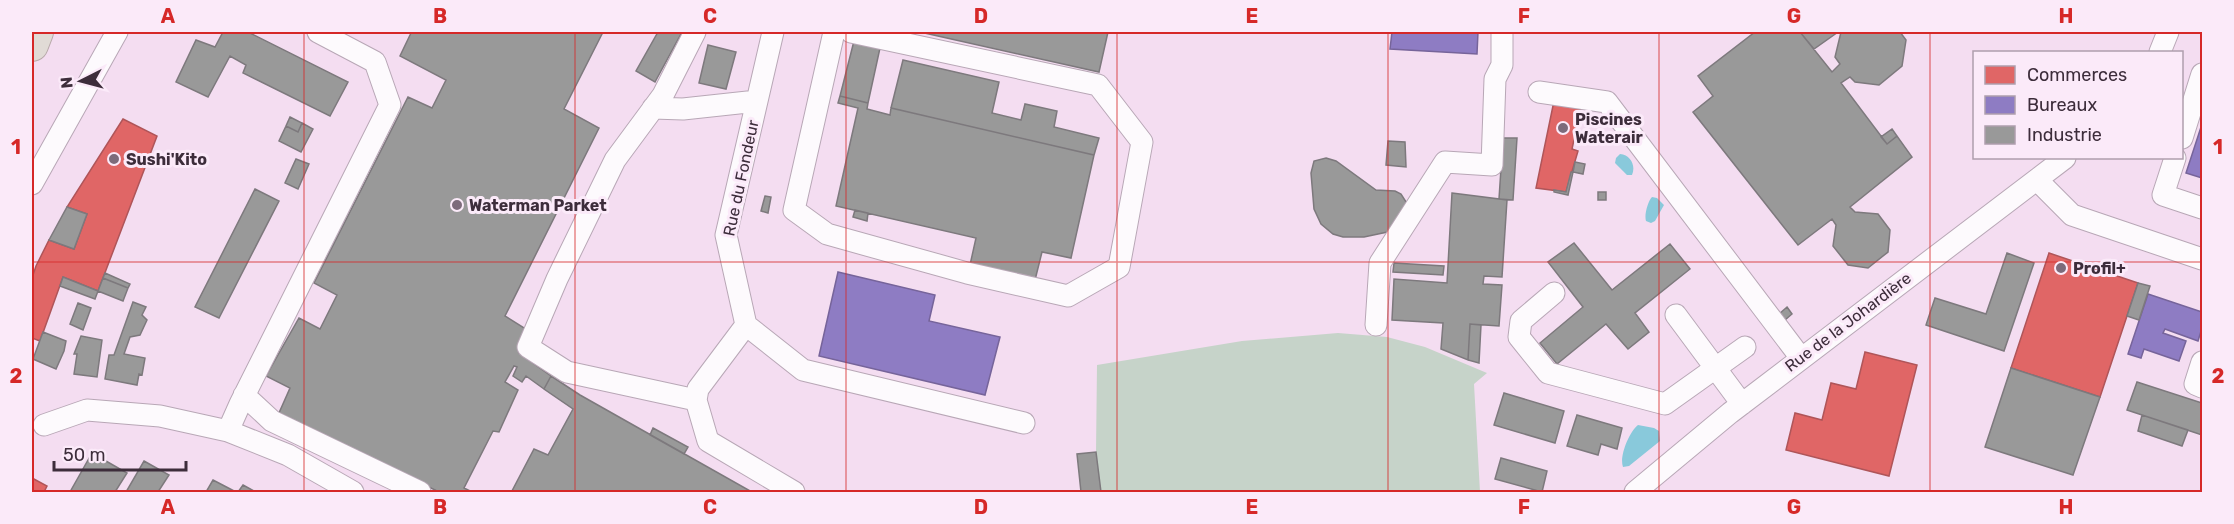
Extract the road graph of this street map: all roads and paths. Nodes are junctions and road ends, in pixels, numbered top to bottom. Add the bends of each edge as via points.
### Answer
1 (37, 32) edge
2 (117, 32) edge
3 (318, 32) edge
4 (695, 32) edge
5 (773, 32) edge
6 (834, 32) edge
7 (851, 32) edge
8 (1502, 32) edge
9 (2168, 32) edge
10 (32, 45) edge
11 (2160, 51) edge
12 (2202, 74) edge
13 (1539, 92) dead end
14 (758, 101) junction
15 (653, 108) junction
16 (2183, 132) edge
17 (2065, 159) edge
18 (2175, 159) edge
19 (2037, 180) junction
20 (32, 184) edge
21 (2202, 208) edge
22 (2202, 259) edge
23 (1554, 293) dead end
24 (1676, 315) dead end
25 (746, 325) junction
26 (1376, 325) dead end
27 (1745, 347) dead end
28 (1801, 358) junction
29 (2202, 362) edge
30 (1716, 369) junction
31 (2202, 387) edge
32 (244, 395) junction
33 (696, 400) junction
34 (1742, 404) junction
35 (1024, 423) dead end
36 (44, 425) dead end
37 (228, 431) junction
38 (353, 492) edge
39 (420, 492) edge
40 (794, 492) edge
41 (1635, 492) edge

1 - 10 highway
2 - 20 street
3 - 32 street via 375,62 390,105
4 - 15 street
5 - 14 street, Rue du Fondeur
6 - 7 street via 794,210 828,234 1068,296 1119,267 1142,142 1098,85
8 - 26 street via 1502,65 1495,79 1492,165 1445,162 1380,263
9 - 11 street
12 - 16 street
13 - 28 street via 1607,102
14 - 15 street
14 - 25 street, Rue du Fondeur via 726,235
15 - 33 street via 615,160 528,347 567,372
17 - 19 street, Rue de la Johardière
18 - 21 street via 2163,195
19 - 22 street via 2072,215
19 - 28 street, Rue de la Johardière
23 - 30 street via 1521,321 1519,338 1548,373 1665,404
24 - 30 street
25 - 33 street via 698,389
25 - 35 street via 803,370
27 - 30 street
28 - 34 street, Rue de la Johardière
29 - 31 street via 2195,384
30 - 34 street
32 - 37 street
32 - 39 street via 272,421
33 - 40 street via 708,441
34 - 41 street, Rue de la Johardière
36 - 37 street via 87,410 160,416
37 - 38 street via 288,455

